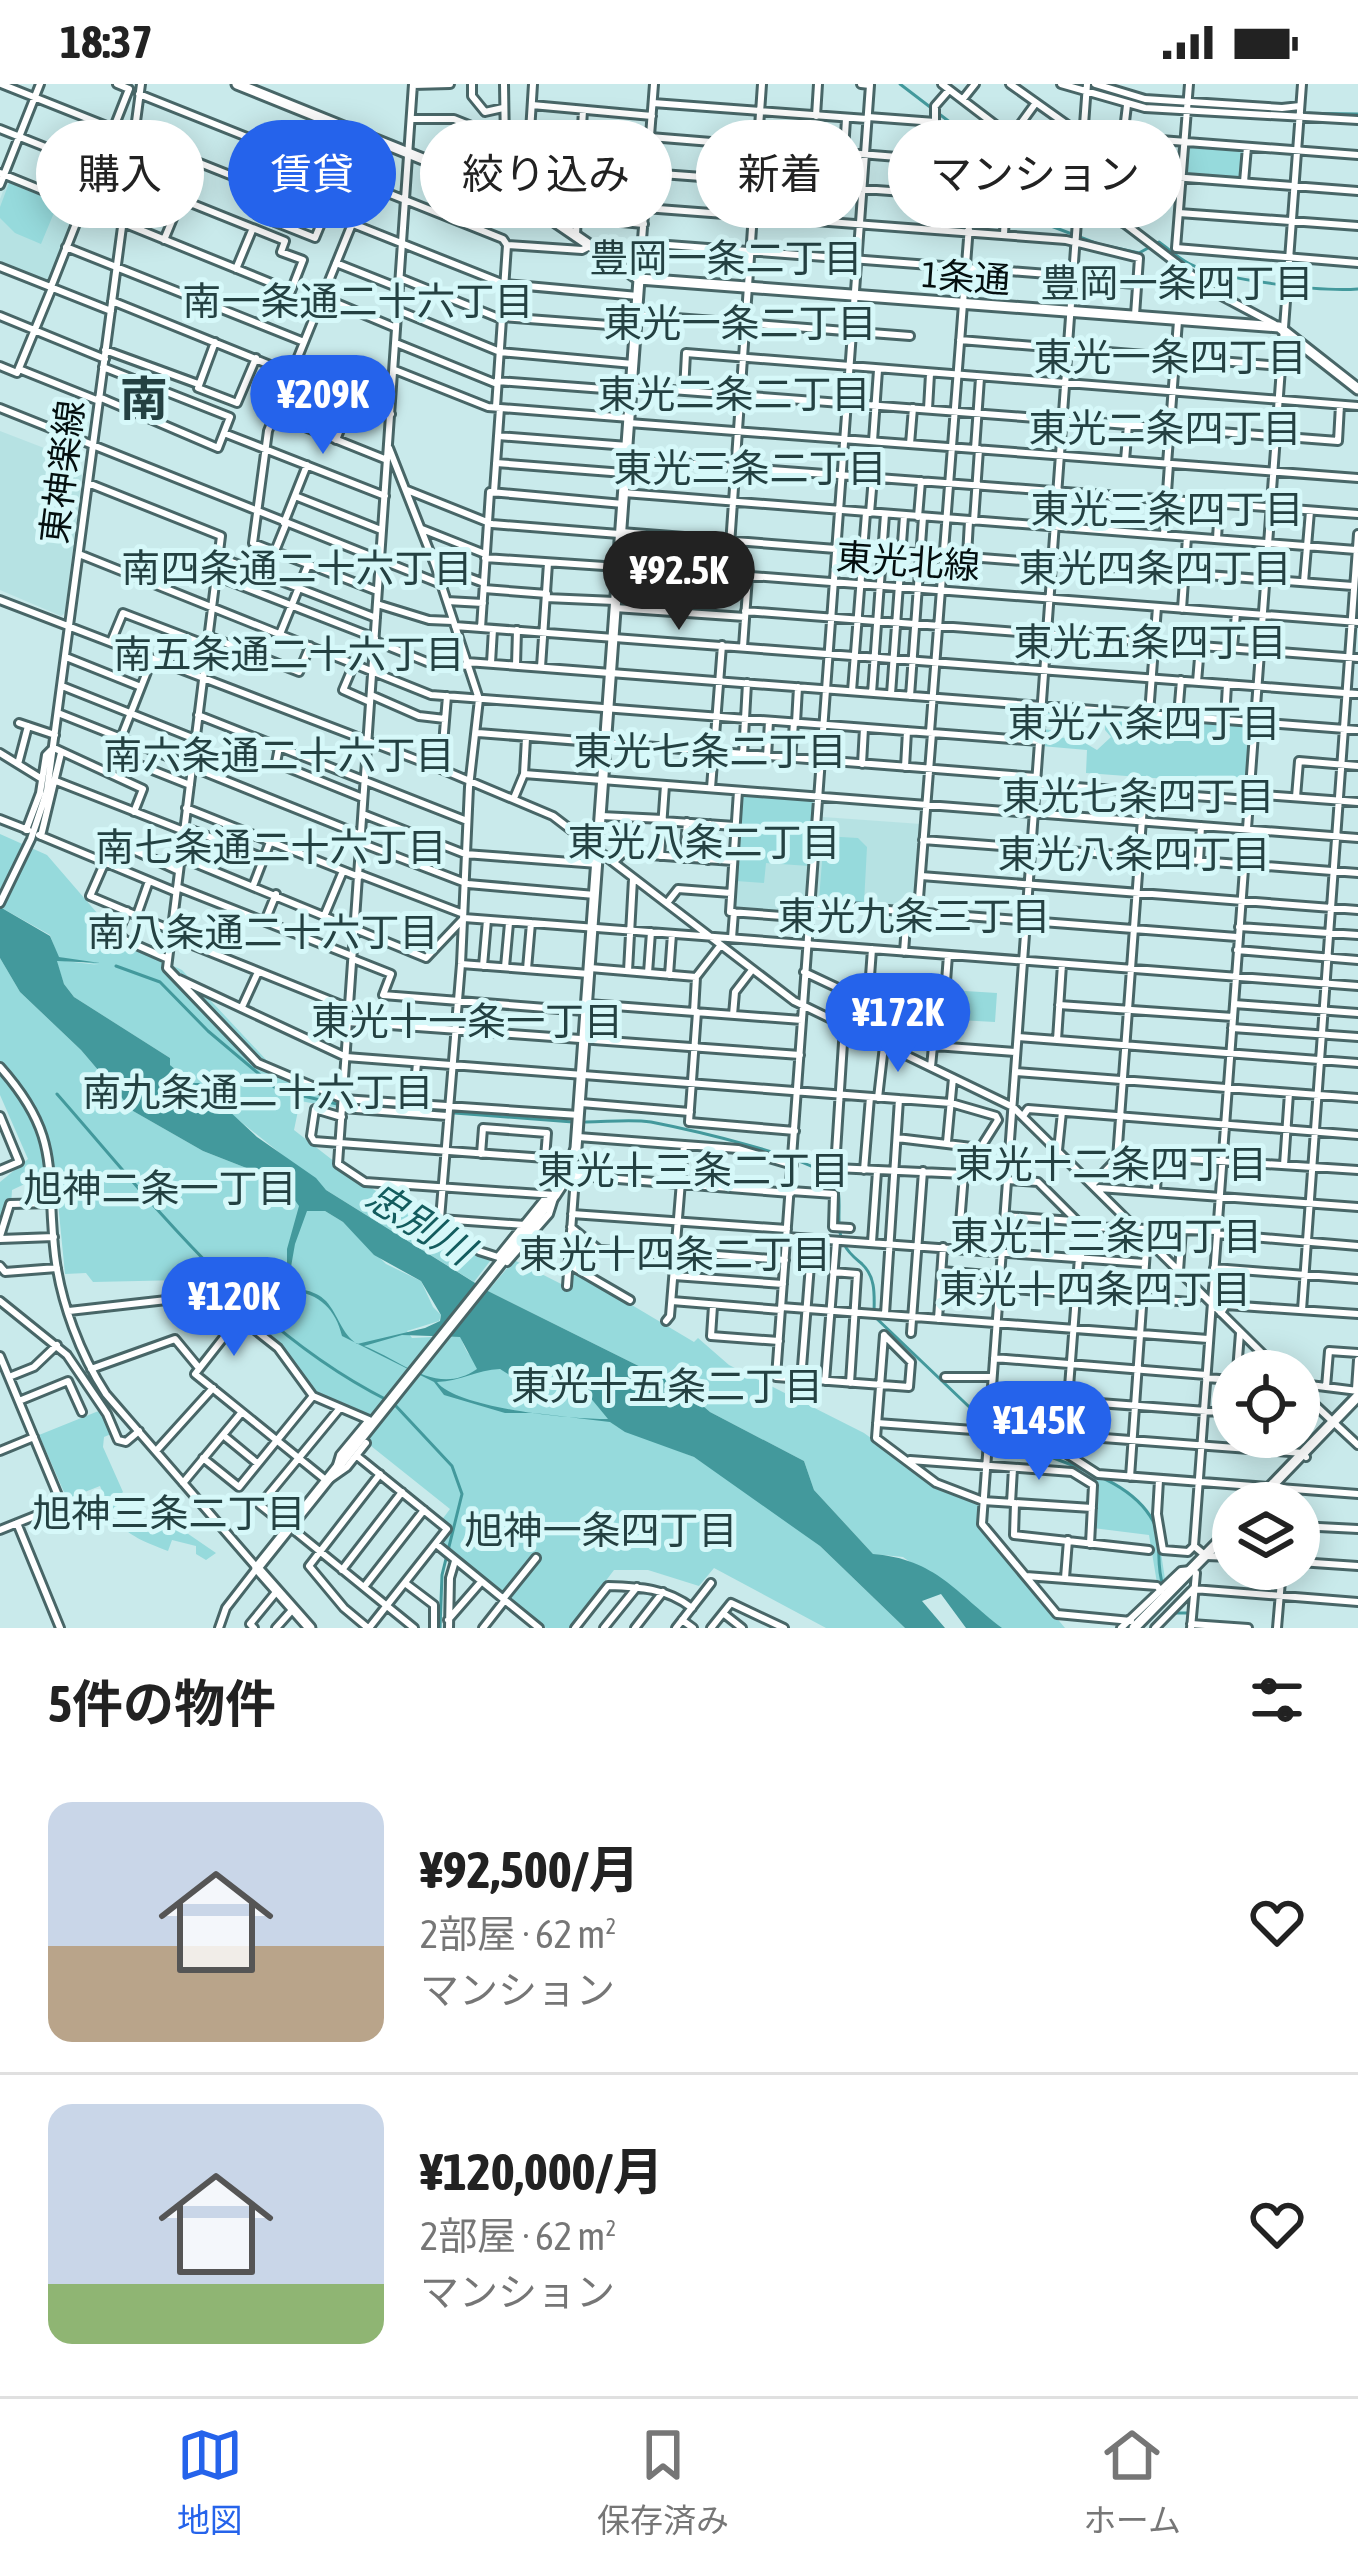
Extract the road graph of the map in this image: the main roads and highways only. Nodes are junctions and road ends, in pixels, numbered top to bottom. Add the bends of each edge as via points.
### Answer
1 (237, 84) edge
2 (639, 279) junction
3 (1357, 385) edge
4 (1358, 1395) edge
5 (1279, 1482) edge
6 (1212, 1553) edge
7 (1194, 1572) junction
8 (1132, 1624) edge
9 (310, 1628) edge
10 (1144, 1628) edge

1 - 2 main road via 522,199
2 - 3 main road, 1条通 via 1282,329
2 - 9 main road via 571,1176 257,1568
4 - 5 main road
6 - 7 main road
7 - 8 main road
7 - 10 main road

